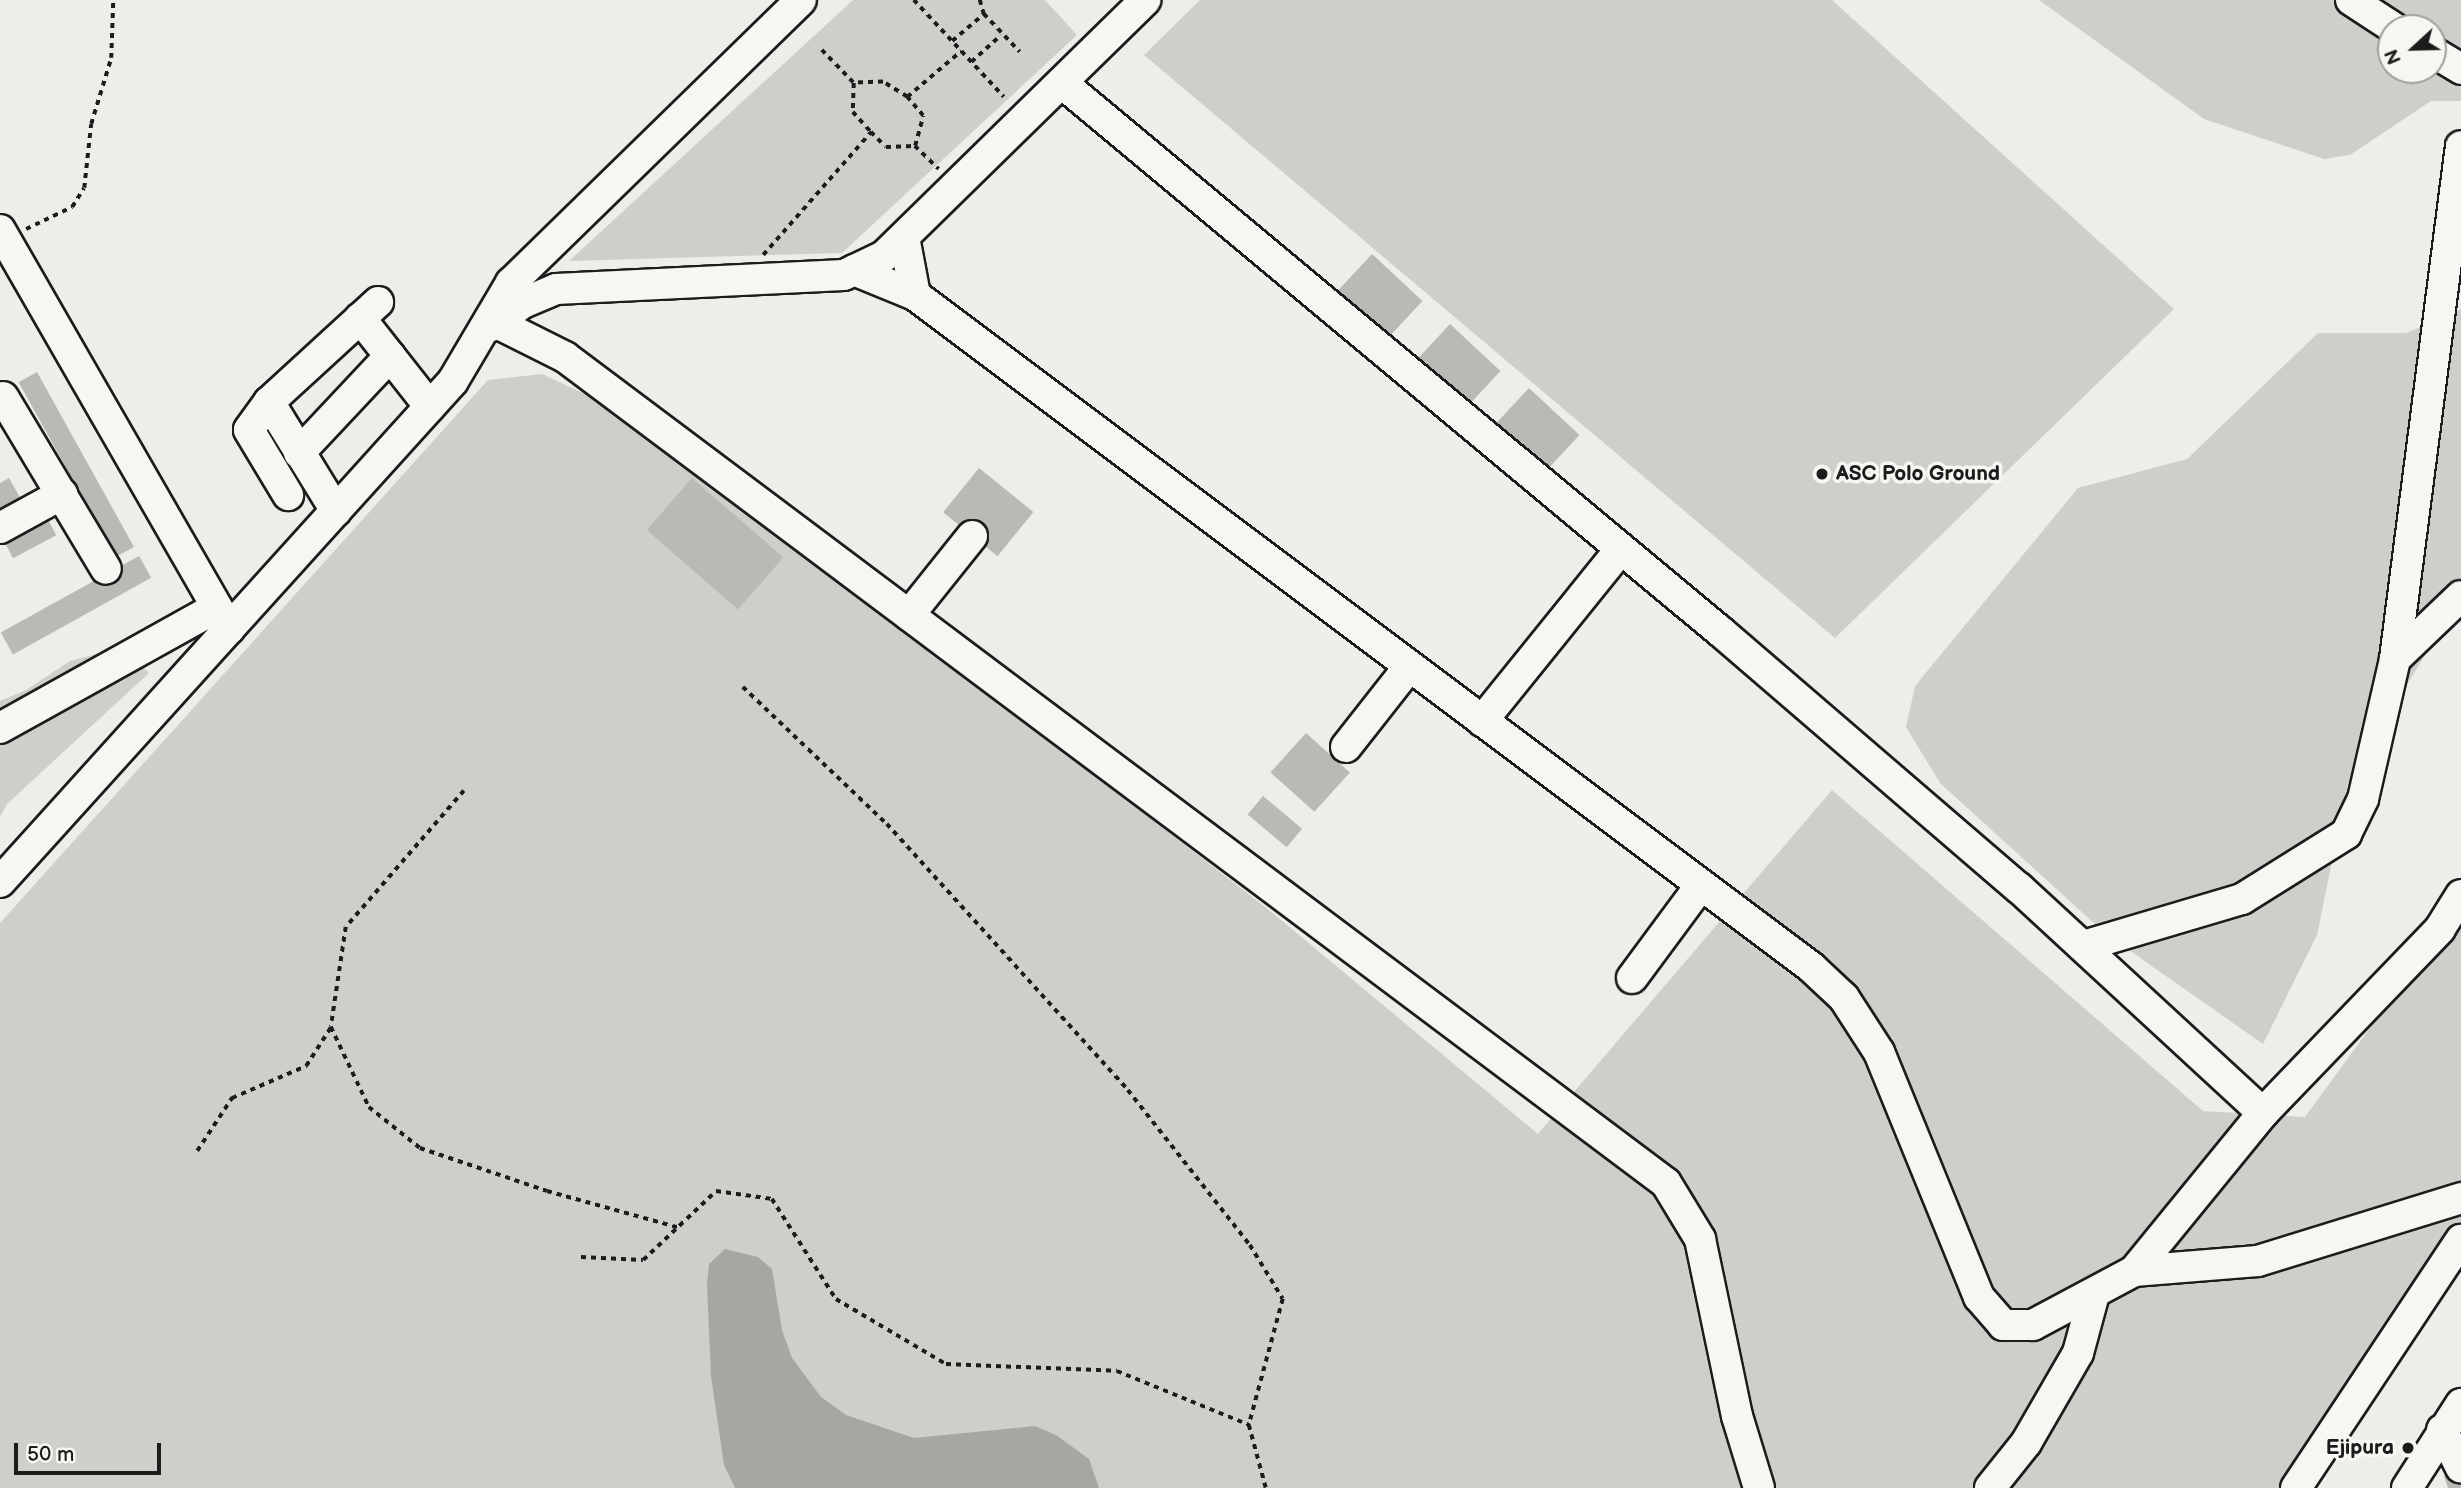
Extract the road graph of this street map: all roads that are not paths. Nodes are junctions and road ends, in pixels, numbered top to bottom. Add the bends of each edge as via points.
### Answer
1 (801, 0) edge
2 (1146, 0) edge
3 (2351, 0) edge
4 (2377, 17) edge
5 (1062, 83) junction
6 (2461, 145) edge
7 (2, 236) edge
8 (904, 237) junction
9 (854, 270) junction
10 (915, 295) junction
11 (489, 328) junction
12 (390, 356) junction
13 (3, 397) dead end
14 (269, 402) junction
15 (430, 407) junction
16 (299, 453) junction
17 (62, 494) junction
18 (288, 495) dead end
19 (336, 511) junction
20 (0, 528) edge
21 (972, 536) dead end
22 (1621, 549) junction
23 (106, 569) dead end
24 (2461, 596) edge
25 (909, 615) junction
26 (223, 618) junction
27 (2395, 659) junction
28 (1409, 667) junction
29 (1482, 720) junction
30 (0, 728) edge
31 (1346, 747) dead end
32 (0, 882) edge
33 (1700, 886) junction
34 (2461, 895) edge
35 (2083, 946) junction
36 (1632, 978) dead end
37 (2263, 1113) junction
38 (2461, 1198) edge
39 (2461, 1240) edge
40 (2134, 1271) junction
41 (2094, 1294) junction
42 (2455, 1414) edge
43 (2461, 1468) edge
44 (2416, 1482) edge
45 (1759, 1488) edge
46 (1990, 1488) edge
47 (2296, 1488) edge

1 - 11 street via 511,283
2 - 5 street
3 - 4 street
5 - 8 street
5 - 22 street
6 - 27 street
7 - 26 street
8 - 9 street via 884,256
8 - 10 street
9 - 10 street
9 - 11 street via 844,275 556,289 523,303
10 - 28 street
11 - 15 street
11 - 25 street via 565,357
12 - 14 street via 369,310
12 - 15 street
12 - 16 street
13 - 17 street
14 - 16 street
14 - 18 street via 249,430
15 - 19 street
16 - 19 street
17 - 20 street
17 - 23 street
19 - 26 street
21 - 25 street
22 - 29 street
22 - 35 street
24 - 27 street
25 - 45 street via 1666,1183 1700,1239 1737,1416
26 - 30 street
26 - 32 street
27 - 35 street via 2363,799 2346,834 2308,862 2242,899
28 - 29 street
28 - 31 street
29 - 33 street
33 - 36 street
33 - 41 street via 1811,967 1859,1016 1879,1052 1951,1233 1990,1313 2003,1325 2034,1325
34 - 37 street via 2440,929
35 - 37 street
37 - 40 street
38 - 40 street via 2258,1261
39 - 47 street
40 - 41 street
41 - 46 street via 2078,1353 2026,1443
42 - 43 street
42 - 44 street

